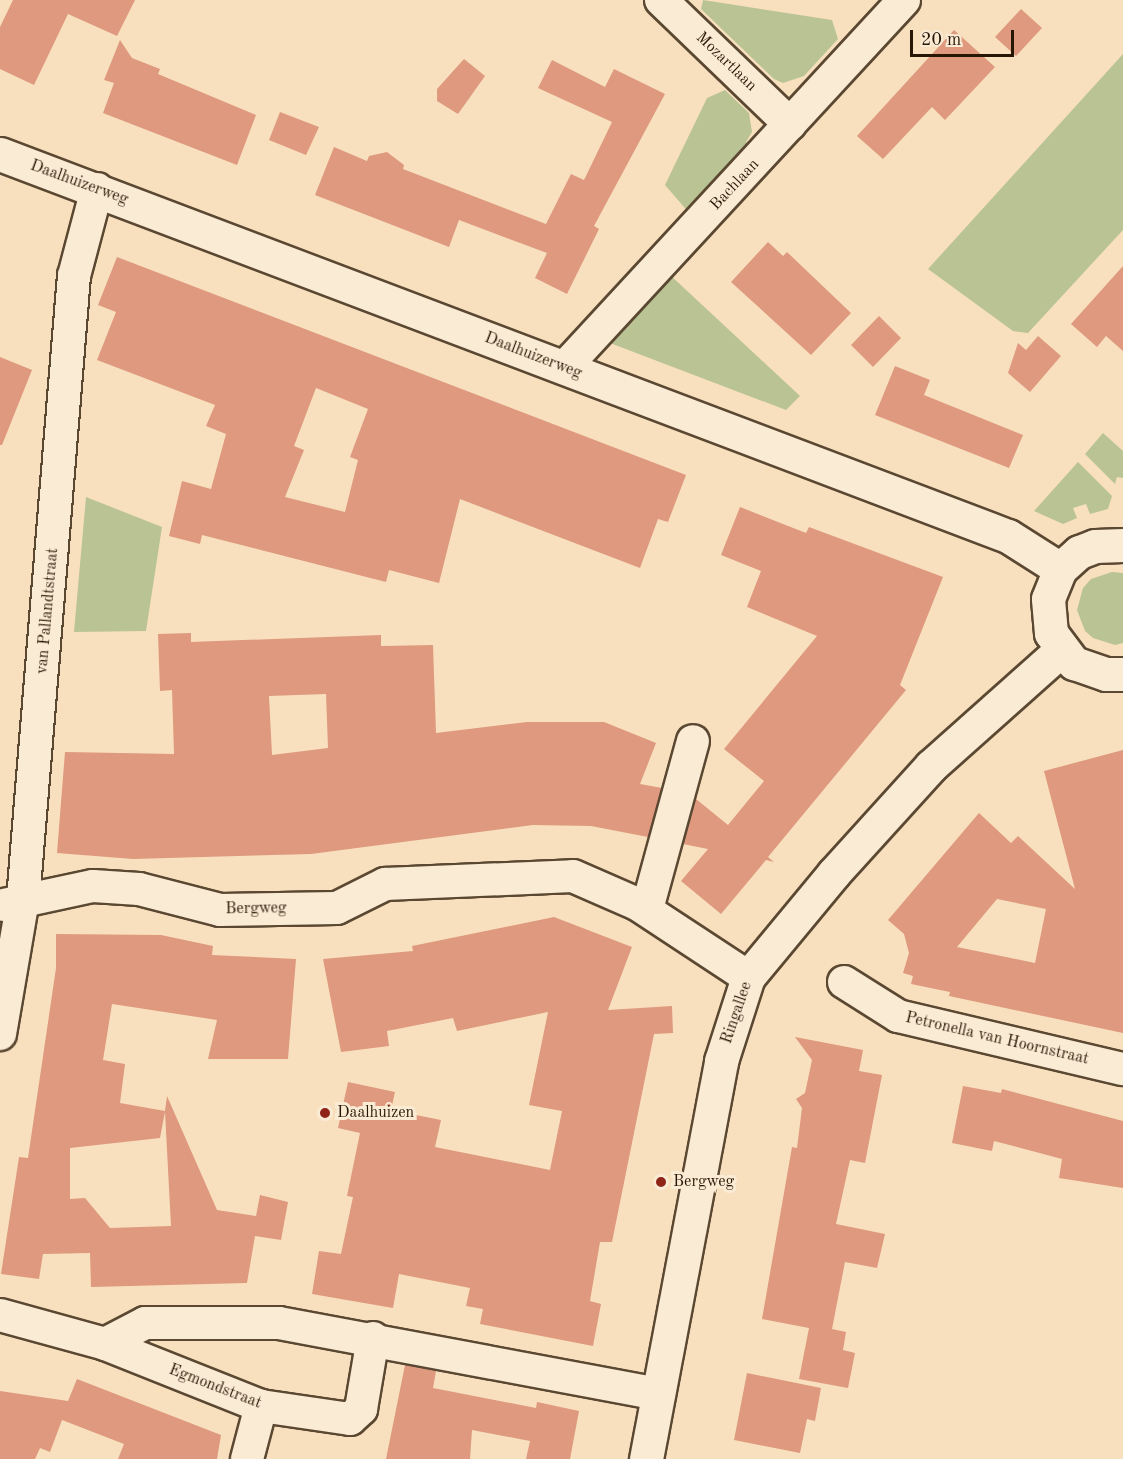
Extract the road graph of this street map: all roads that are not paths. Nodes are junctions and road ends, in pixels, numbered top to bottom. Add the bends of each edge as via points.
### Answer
1 (661, 0) edge
2 (904, 0) edge
3 (790, 124) junction
4 (0, 154) edge
5 (97, 189) junction
6 (564, 368) junction
7 (1123, 545) edge
8 (1060, 569) junction
9 (1061, 650) junction
10 (1123, 674) edge
11 (693, 741) dead end
12 (12, 903) edge
13 (647, 909) junction
14 (748, 977) junction
15 (844, 982) dead end
16 (0, 1034) edge
17 (1123, 1069) edge
18 (0, 1316) edge
19 (373, 1338) junction
20 (105, 1344) junction
21 (658, 1394) junction
22 (261, 1406) junction
23 (247, 1459) edge
24 (646, 1459) edge

1 - 3 street, Mozartlaan
2 - 3 street, Bachlaan
3 - 6 street, Bachlaan
4 - 5 main road, Daalhuizerweg
5 - 6 main road, Daalhuizerweg
5 - 12 street, van Pallandtstraat via 74,276
6 - 8 main road, Daalhuizerweg via 1008,536
7 - 8 main road via 1087,548
8 - 9 main road via 1048,599 1051,633
9 - 10 main road via 1074,663 1090,670
9 - 14 main road, Ringallee via 931,766 834,873
11 - 13 street
12 - 13 street, Bergweg via 93,886 139,889 220,910 337,908 385,884 573,876
12 - 16 street, van Pallandtstraat
13 - 14 street, Bergweg
14 - 21 main road, Ringallee via 721,1061
15 - 17 street, Petronella van Hoornstraat via 898,1016
18 - 20 street, Egmondstraat
19 - 20 street via 279,1323 145,1323
19 - 21 street
19 - 22 street, Egmondstraat via 361,1409 350,1419
20 - 22 street, Egmondstraat
21 - 24 main road, Ringallee
22 - 23 street

